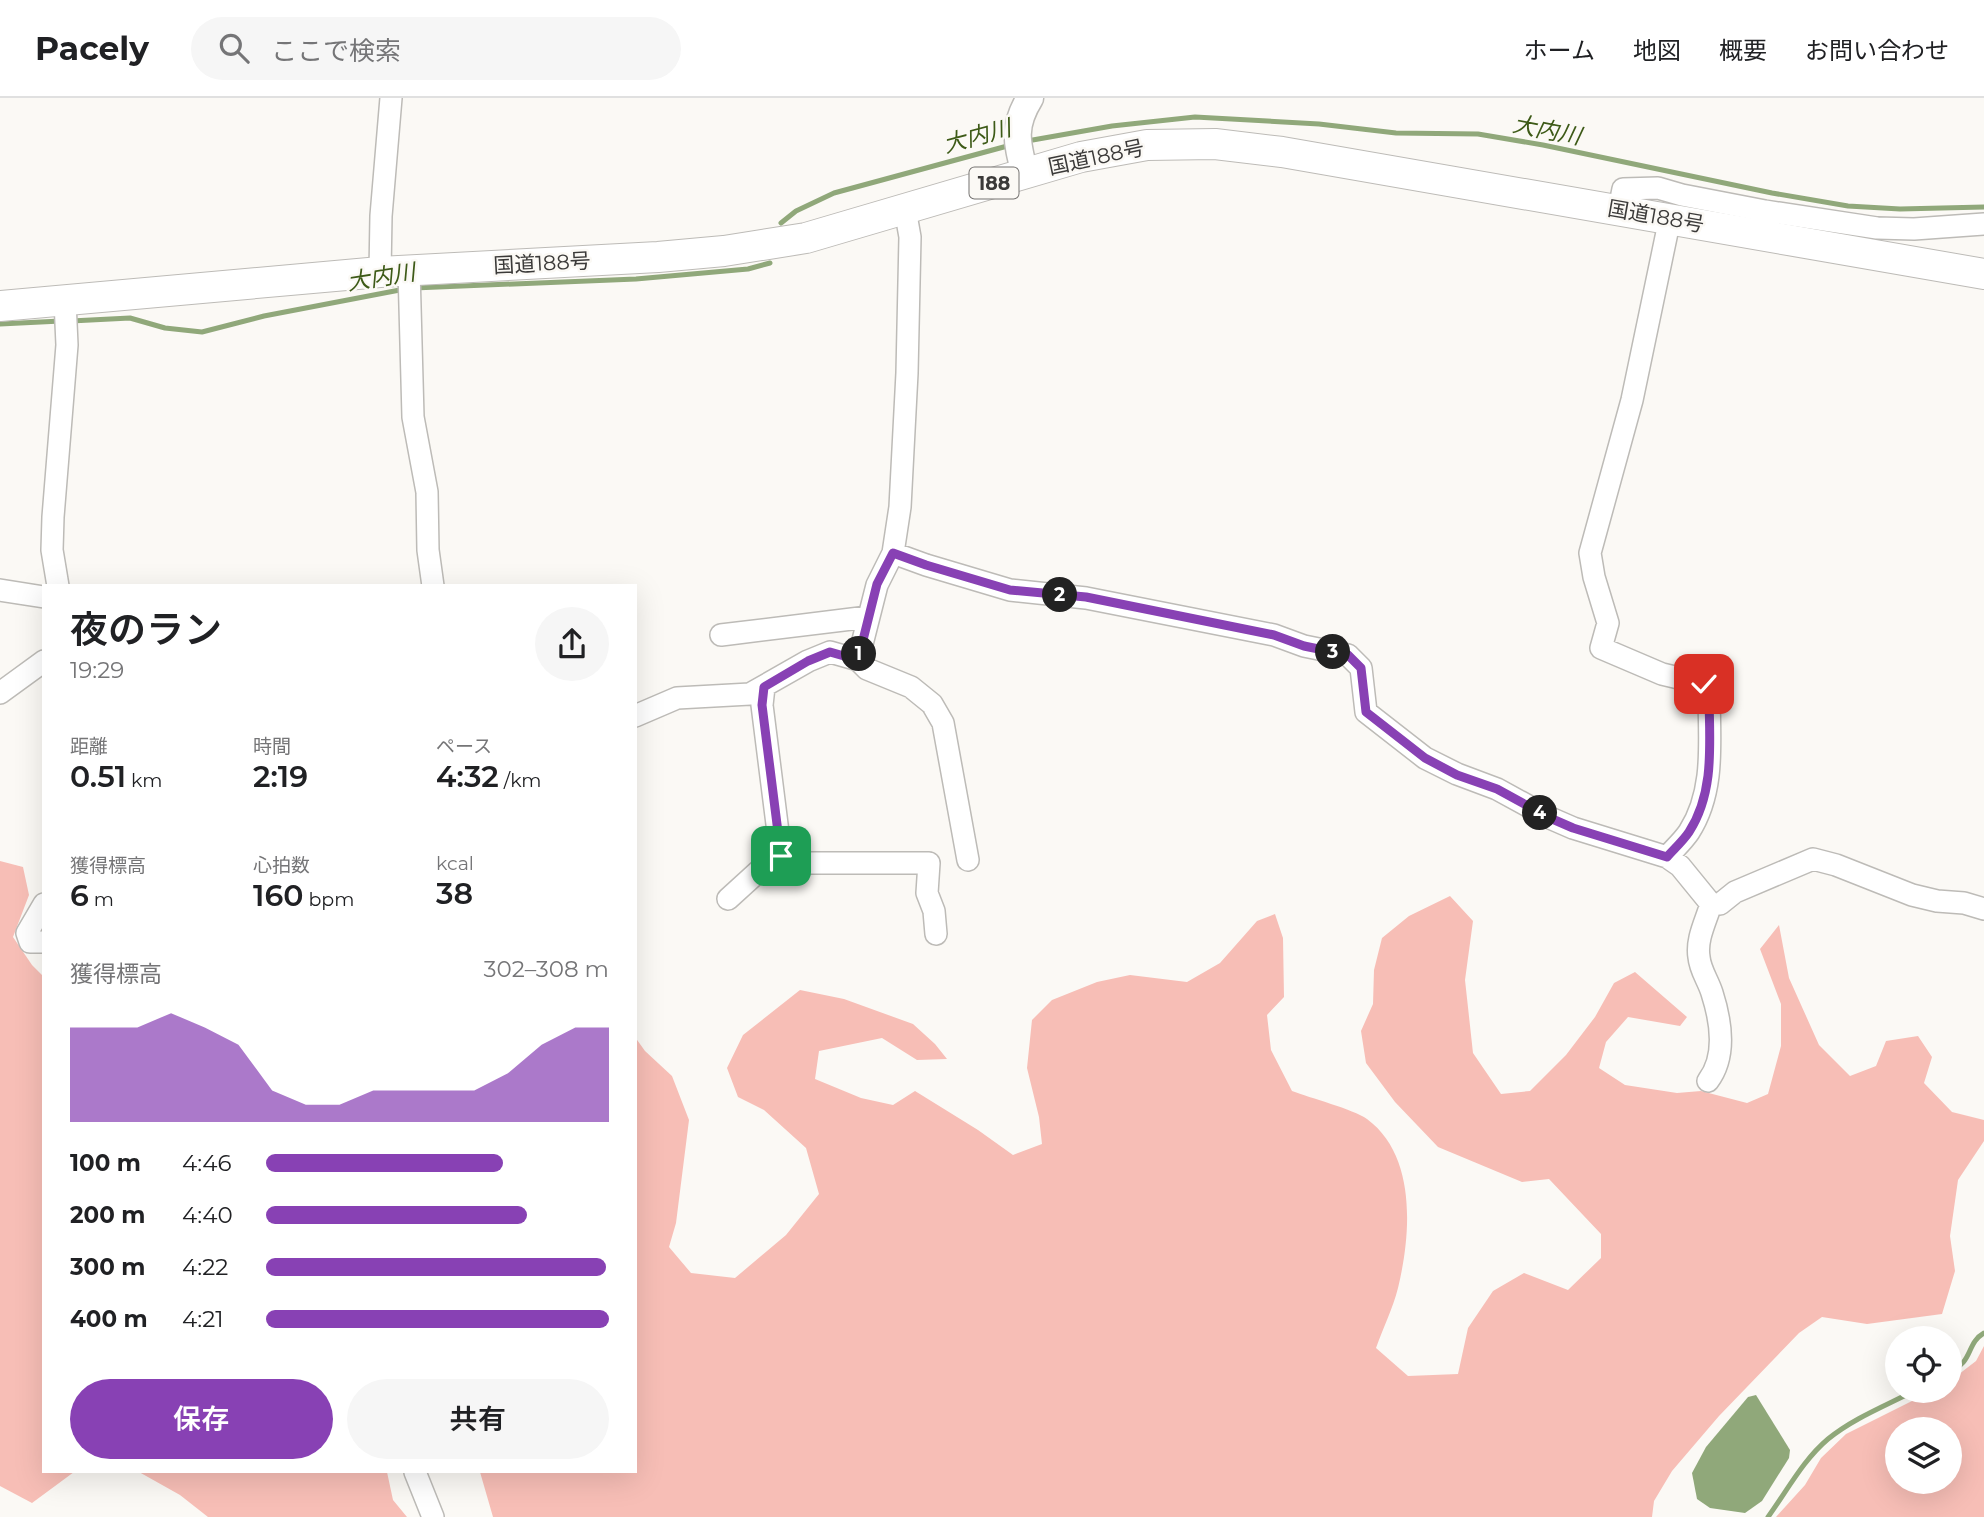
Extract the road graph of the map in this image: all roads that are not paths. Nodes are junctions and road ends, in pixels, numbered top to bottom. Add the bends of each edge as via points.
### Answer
1 (391, 98) edge
2 (1021, 128) edge
3 (905, 209) junction
4 (1619, 209) junction
5 (1670, 218) junction
6 (1984, 224) edge
7 (394, 271) junction
8 (1984, 274) edge
9 (65, 301) junction
10 (0, 306) edge
11 (893, 553) junction
12 (58, 584) edge
13 (433, 584) edge
14 (0, 590) edge
15 (42, 597) edge
16 (868, 617) junction
17 (721, 635) dead end
18 (858, 660) junction
19 (42, 662) edge
20 (764, 687) junction
21 (0, 693) edge
22 (637, 715) edge
23 (781, 856) junction
24 (1667, 857) junction
25 (968, 860) dead end
26 (728, 899) dead end
27 (1711, 904) junction
28 (42, 907) edge
29 (1984, 909) edge
30 (936, 934) dead end
31 (42, 942) edge
32 (1708, 1081) dead end
33 (415, 1473) edge
34 (433, 1517) edge

1 - 7 street via 381,216
2 - 3 highway, 国道188号 / 188
2 - 4 highway, 国道188号 / 188 via 1081,157 1147,145 1215,144
3 - 7 highway, 国道188号 / 188 via 806,238 724,251
3 - 11 street via 910,237 907,373
4 - 5 highway, 国道188号 / 188
4 - 6 street via 1623,189 1658,188 1877,228
5 - 8 highway, 国道188号 / 188
5 - 24 street via 1632,400 1590,553 1608,623 1601,648 1662,674 1704,684 1709,692 1709,778 1688,834
7 - 9 highway, 国道188号 / 188
7 - 13 street via 412,417 427,492
9 - 10 highway, 国道188号 / 188
9 - 12 street via 67,345 52,550
11 - 16 street via 877,584
11 - 24 street via 1010,590 1086,597 1274,635 1348,655 1361,668 1366,712 1425,758 1573,828
14 - 15 street
16 - 17 street
16 - 18 street
18 - 20 street via 830,652
18 - 25 street via 867,669 911,687 932,704 943,723
19 - 21 street
20 - 22 street via 750,694 677,698
20 - 23 street via 762,705
23 - 26 street
23 - 30 street via 785,863 806,864 929,863 927,893
24 - 27 street
27 - 29 street via 1720,904 1735,892 1813,859 1912,895
27 - 32 street via 1698,954 1712,992 1721,1051
28 - 31 street via 27,933 30,942
33 - 34 street

